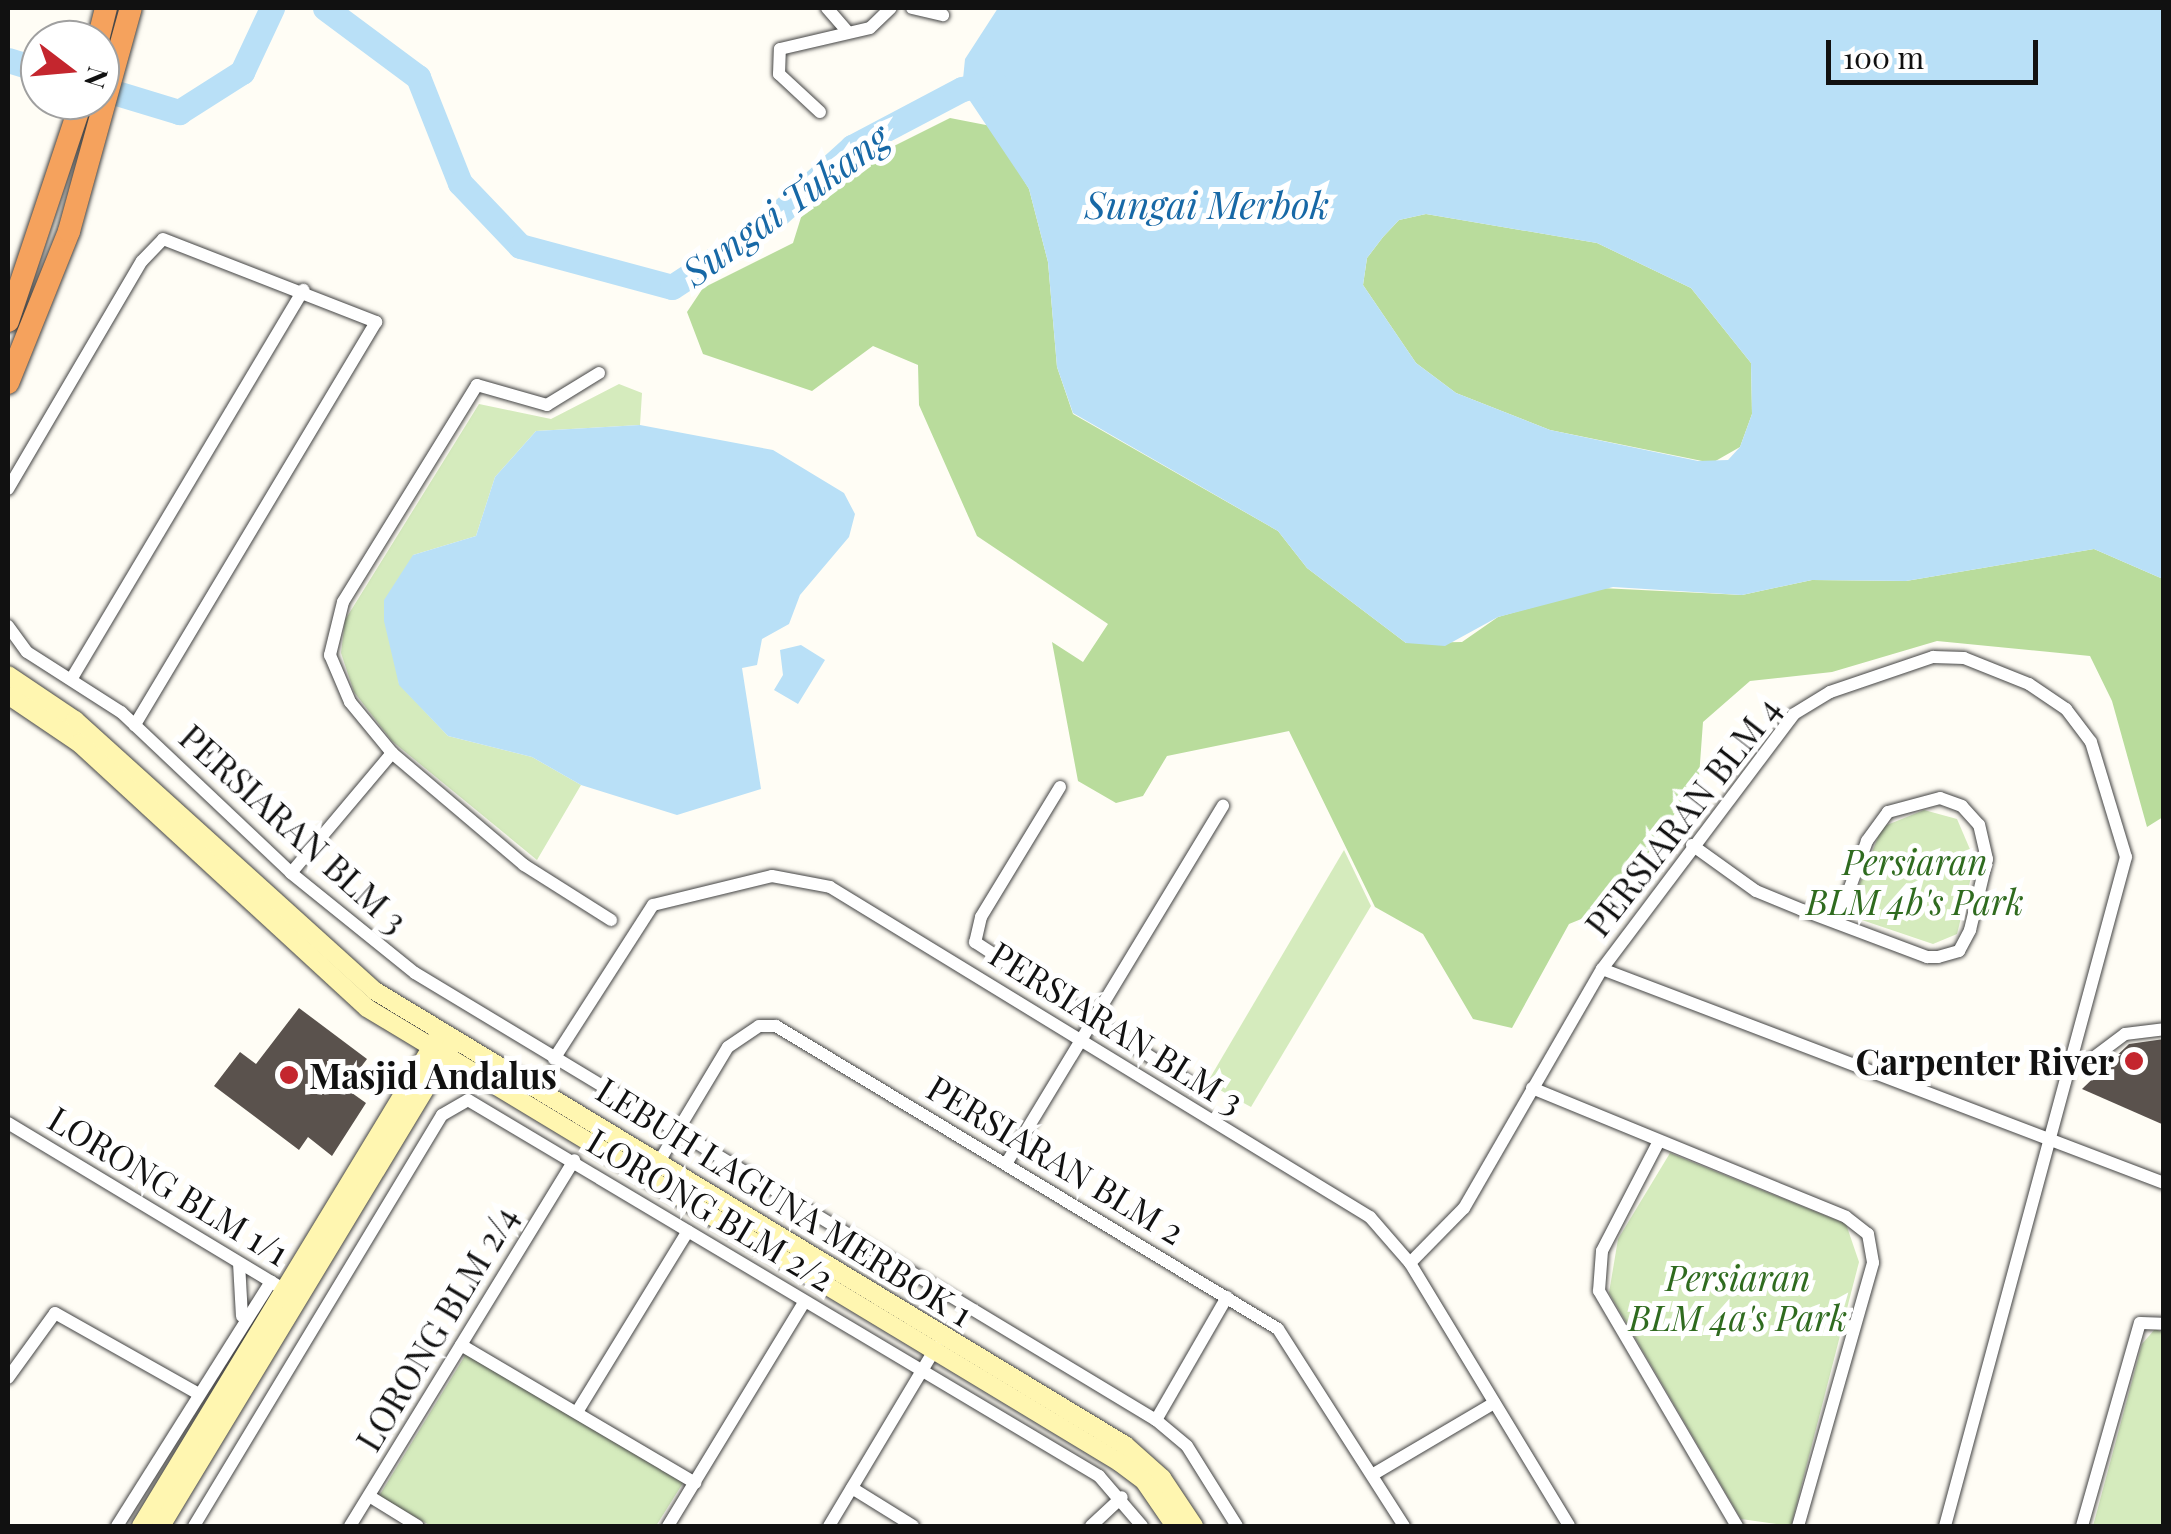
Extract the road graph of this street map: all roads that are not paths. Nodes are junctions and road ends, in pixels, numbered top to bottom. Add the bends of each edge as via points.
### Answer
1 (132, 8) edge
2 (827, 8) edge
3 (890, 8) edge
4 (912, 8) edge
5 (943, 15) dead end
6 (846, 30) junction
7 (820, 112) dead end
8 (79, 120) edge
9 (70, 186) junction
10 (303, 290) junction
11 (8, 321) edge
12 (599, 373) dead end
13 (8, 384) edge
14 (8, 488) edge
15 (8, 626) edge
16 (8, 676) edge
17 (72, 678) junction
18 (8, 694) edge
19 (136, 725) junction
20 (392, 753) junction
21 (1060, 787) dead end
22 (1223, 806) dead end
23 (1692, 845) junction
24 (291, 873) junction
25 (611, 920) dead end
26 (1838, 923) junction
27 (1602, 969) junction
28 (1092, 1020) junction
29 (2164, 1029) edge
30 (1080, 1040) junction
31 (444, 1042) junction
32 (554, 1058) junction
33 (2069, 1064) junction
34 (1532, 1088) junction
35 (1203, 1091) dead end
36 (8, 1123) edge
37 (677, 1132) junction
38 (2048, 1140) junction
39 (1659, 1141) junction
40 (574, 1160) junction
41 (1006, 1164) junction
42 (655, 1168) junction
43 (2164, 1184) edge
44 (688, 1231) junction
45 (240, 1262) junction
46 (1410, 1262) junction
47 (285, 1290) junction
48 (1227, 1298) junction
49 (805, 1301) junction
50 (242, 1318) junction
51 (2164, 1324) edge
52 (939, 1343) junction
53 (461, 1345) junction
54 (922, 1371) junction
55 (8, 1378) edge
56 (197, 1393) junction
57 (1494, 1403) junction
58 (577, 1412) junction
59 (1156, 1420) junction
60 (1372, 1474) junction
61 (695, 1483) junction
62 (852, 1488) junction
63 (368, 1496) junction
64 (1122, 1497) junction
65 (117, 1526) edge
66 (141, 1526) edge
67 (161, 1526) edge
68 (194, 1526) edge
69 (350, 1526) edge
70 (418, 1526) edge
71 (668, 1526) edge
72 (829, 1526) edge
73 (913, 1526) edge
74 (1091, 1526) edge
75 (1142, 1526) edge
76 (1175, 1526) edge
77 (1194, 1526) edge
78 (1238, 1526) edge
79 (1404, 1526) edge
80 (1570, 1526) edge
81 (1737, 1526) edge
82 (1798, 1526) edge
83 (1945, 1526) edge
84 (2082, 1526) edge

1 - 9 highway
2 - 6 street
3 - 6 street via 870,28
4 - 5 street
6 - 7 street via 777,54 785,82
8 - 9 highway
9 - 11 highway
9 - 13 highway
10 - 14 street via 186,242 156,244
10 - 17 street
10 - 19 street via 372,319 374,336
12 - 20 street via 546,404 477,385 343,602 332,625 334,668 356,711
15 - 17 street, PERSIARAN BLM 3 via 20,647
16 - 31 street, LEBUH LAGUNA MERBOK 1 via 75,720 366,984
17 - 19 street, PERSIARAN BLM 3
18 - 31 street, LEBUH LAGUNA MERBOK 1 via 79,743 367,1008
19 - 24 street, PERSIARAN BLM 3
20 - 24 street
20 - 25 street via 524,864
21 - 28 street via 981,917 975,942
22 - 28 street
23 - 26 street via 1756,891
23 - 27 street, PERSIARAN BLM 4
23 - 33 street, PERSIARAN BLM 4 via 1780,728 1830,692 1948,656 2054,698 2091,742 2126,845
24 - 32 street, PERSIARAN BLM 3 via 415,973
26 - 26 street via 1866,841 1888,812 1940,798 1962,806 1979,825 1985,876 1959,951 1927,956
27 - 34 street, PERSIARAN BLM 4
27 - 38 street
28 - 30 street
28 - 35 street
29 - 33 street via 2125,1034 2089,1062
30 - 32 street, PERSIARAN BLM 3 via 848,895 783,876 652,904
30 - 41 street
30 - 46 street, PERSIARAN BLM 3 via 1360,1210
31 - 42 street, LEBUH LAGUNA MERBOK 1
31 - 47 street
32 - 37 street, PERSIARAN BLM 3
33 - 38 street, PERSIARAN BLM 4
34 - 39 street
34 - 46 street, PERSIARAN BLM 4 via 1464,1208
36 - 45 street, LORONG BLM 1/1
37 - 41 street, PERSIARAN BLM 2 via 728,1047 768,1025
37 - 42 street, PERSIARAN BLM 2
37 - 59 street, PERSIARAN BLM 3
38 - 43 street
38 - 83 street, PERSIARAN BLM 4
39 - 81 street via 1602,1251 1599,1291
39 - 82 street via 1846,1216 1872,1243
40 - 44 street, LORONG BLM 2/2
40 - 53 street, LORONG BLM 2/4
40 - 68 street, LORONG BLM 2/2 via 474,1101 447,1108
41 - 48 street, PERSIARAN BLM 2
42 - 52 street, LEBUH LAGUNA MERBOK 1
44 - 49 street, LORONG BLM 2/2
44 - 58 street
45 - 47 street, LORONG BLM 1/1
45 - 50 street
46 - 57 street, PERSIARAN BLM 3
47 - 50 street
47 - 66 street
47 - 67 street
48 - 59 street
48 - 60 street, PERSIARAN BLM 2 via 1287,1339
49 - 54 street, LORONG BLM 2/2
49 - 61 street
50 - 56 street
51 - 84 street via 2140,1324
52 - 54 street
52 - 76 street, LEBUH LAGUNA MERBOK 1 via 1134,1472
52 - 77 street, LEBUH LAGUNA MERBOK 1 via 1138,1454
53 - 58 street
53 - 63 street, LORONG BLM 2/4
54 - 62 street
54 - 64 street, LORONG BLM 2/2
55 - 56 street via 55,1313
56 - 65 street
57 - 60 street
57 - 80 street, PERSIARAN BLM 3
58 - 61 street
59 - 78 street, PERSIARAN BLM 3 via 1186,1446
60 - 79 street, PERSIARAN BLM 2
61 - 71 street
62 - 72 street
62 - 73 street
63 - 69 street, LORONG BLM 2/4
63 - 70 street
64 - 74 street
64 - 75 street, LORONG BLM 2/2

